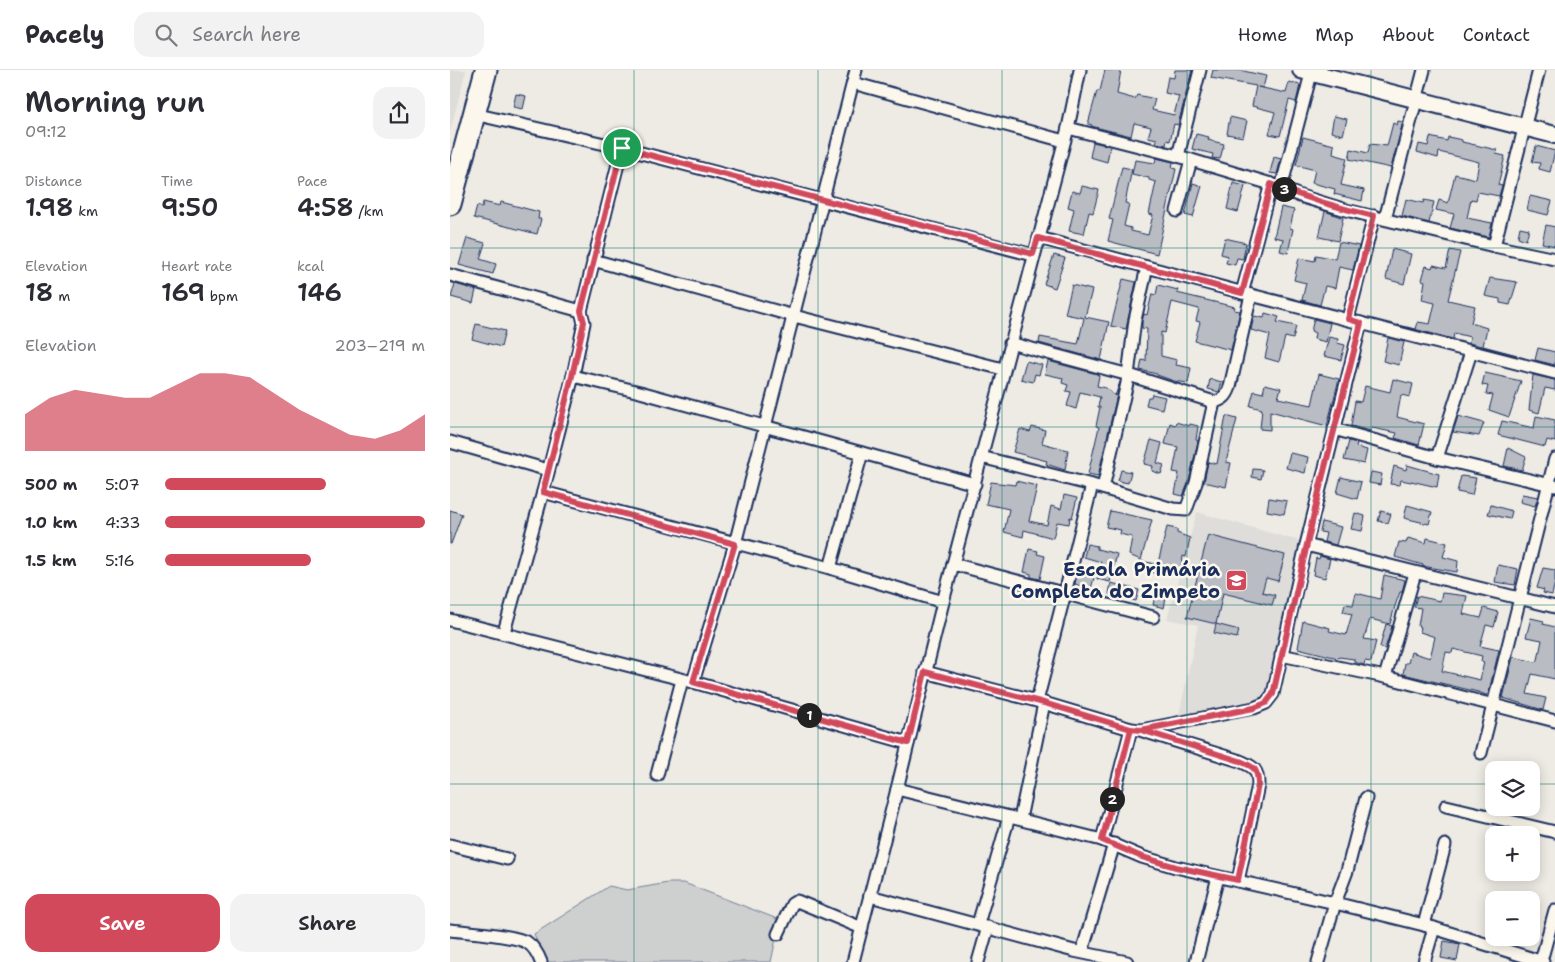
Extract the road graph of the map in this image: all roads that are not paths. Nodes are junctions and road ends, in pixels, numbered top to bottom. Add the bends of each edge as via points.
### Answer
1 (486, 70) edge
2 (856, 70) edge
3 (1080, 70) edge
4 (1200, 70) edge
5 (1424, 70) edge
6 (1540, 70) edge
7 (1308, 71) edge
8 (852, 82) junction
9 (1416, 100) junction
10 (474, 114) junction
11 (1525, 127) junction
12 (1068, 128) junction
13 (1555, 135) edge
14 (1064, 141) junction
15 (622, 148) junction
16 (1178, 156) junction
17 (1191, 160) junction
18 (1276, 186) junction
19 (452, 192) edge
20 (823, 200) junction
21 (1177, 211) dead end
22 (1380, 218) junction
23 (1038, 238) junction
24 (1494, 246) junction
25 (1033, 254) junction
26 (1555, 259) edge
27 (593, 260) junction
28 (1147, 267) junction
29 (450, 275) edge
30 (1246, 294) junction
31 (581, 311) junction
32 (794, 316) junction
33 (1348, 319) junction
34 (1361, 323) junction
35 (1010, 342) junction
36 (1471, 352) junction
37 (1003, 369) junction
38 (1555, 373) edge
39 (1129, 375) junction
40 (572, 376) junction
41 (1214, 402) junction
42 (765, 428) junction
43 (1334, 429) junction
44 (450, 442) edge
45 (862, 453) junction
46 (981, 457) junction
47 (1438, 458) junction
48 (1555, 460) edge
49 (548, 470) junction
50 (975, 484) junction
51 (1092, 485) junction
52 (1552, 485) edge
53 (1103, 488) junction
54 (543, 492) junction
55 (735, 544) junction
56 (1306, 545) junction
57 (953, 564) junction
58 (830, 568) junction
59 (1415, 573) junction
60 (1065, 593) junction
61 (1519, 598) junction
62 (943, 602) junction
63 (1555, 607) edge
64 (1153, 617) dead end
65 (450, 620) edge
66 (504, 632) junction
67 (1281, 655) junction
68 (925, 672) junction
69 (1385, 677) junction
70 (687, 681) junction
71 (1040, 702) junction
72 (1492, 706) junction
73 (1555, 721) edge
74 (1136, 730) junction
75 (908, 743) junction
76 (1481, 753) dead end
77 (657, 775) dead end
78 (897, 789) junction
79 (1366, 798) dead end
80 (1446, 806) dead end
81 (1014, 818) junction
82 (1555, 832) edge
83 (1102, 840) junction
84 (1114, 844) junction
85 (450, 845) edge
86 (1446, 845) dead end
87 (507, 859) dead end
88 (1218, 876) junction
89 (1238, 880) junction
90 (870, 896) junction
91 (1335, 903) junction
92 (1555, 910) edge
93 (983, 926) junction
94 (1429, 927) junction
95 (862, 928) junction
96 (450, 930) edge
97 (778, 934) dead end
98 (1076, 955) edge
99 (541, 962) edge
100 (853, 962) edge
101 (978, 962) edge
102 (1127, 962) edge
103 (1196, 962) edge
104 (1318, 962) edge
105 (1424, 962) edge
106 (1542, 962) edge

1 - 10 highway
2 - 8 street
3 - 12 street
4 - 16 street
5 - 9 street
6 - 11 street
7 - 9 street
7 - 18 street
8 - 14 street
8 - 20 street
9 - 11 street
9 - 22 street
10 - 15 street
10 - 19 highway
11 - 13 street
11 - 24 street
12 - 14 street
12 - 16 street
14 - 23 street
15 - 20 street
15 - 27 street
16 - 17 street
17 - 18 street
17 - 21 street
18 - 22 street
18 - 30 street
20 - 25 street
20 - 32 street
22 - 24 street
22 - 33 street
23 - 25 street
23 - 28 street
24 - 26 street
25 - 35 street
27 - 31 street
27 - 32 street
28 - 30 street
28 - 39 street via 1135,320
29 - 31 street
30 - 33 street
30 - 41 street via 1228,395
31 - 40 street via 584,322
32 - 37 street
32 - 42 street
33 - 34 street
34 - 36 street
34 - 43 street
35 - 37 street
35 - 39 street
36 - 38 street
36 - 47 street
37 - 46 street
39 - 41 street
39 - 53 street
40 - 42 street
40 - 49 street
41 - 53 street via 1196,483 1186,510
42 - 45 street
42 - 55 street
43 - 47 street
43 - 56 street
44 - 49 street
45 - 50 street
45 - 58 street
46 - 50 street
46 - 51 street
47 - 52 street
48 - 52 street
49 - 54 street
50 - 57 street
51 - 53 street
51 - 60 street
52 - 61 street
54 - 55 street
54 - 66 street
55 - 58 street
55 - 70 street
56 - 59 street
56 - 67 street
57 - 60 street
57 - 62 street
58 - 62 street
59 - 61 street
59 - 69 street
60 - 64 street
60 - 71 street
61 - 63 street
61 - 72 street
62 - 68 street
65 - 66 street
66 - 70 street
67 - 69 street
67 - 74 street via 1273,694 1266,703
68 - 71 street
68 - 75 street
69 - 72 street
70 - 75 street
70 - 77 street
71 - 74 street
71 - 81 street
72 - 73 street
72 - 76 street
74 - 83 street
74 - 89 street via 1240,761 1256,771 1258,785
75 - 78 street
78 - 81 street
78 - 90 street
79 - 91 street
80 - 82 street
81 - 83 street
81 - 93 street
83 - 84 street
84 - 88 street via 1142,857
84 - 98 street
85 - 87 street
86 - 94 street
88 - 89 street
88 - 103 street
89 - 91 street
90 - 93 street
90 - 95 street
91 - 94 street
91 - 104 street
92 - 106 street
93 - 98 street
93 - 101 street
94 - 105 street
94 - 106 street
95 - 97 street via 797,901 792,904
95 - 100 street
96 - 99 street via 527,942 536,950
98 - 102 street

